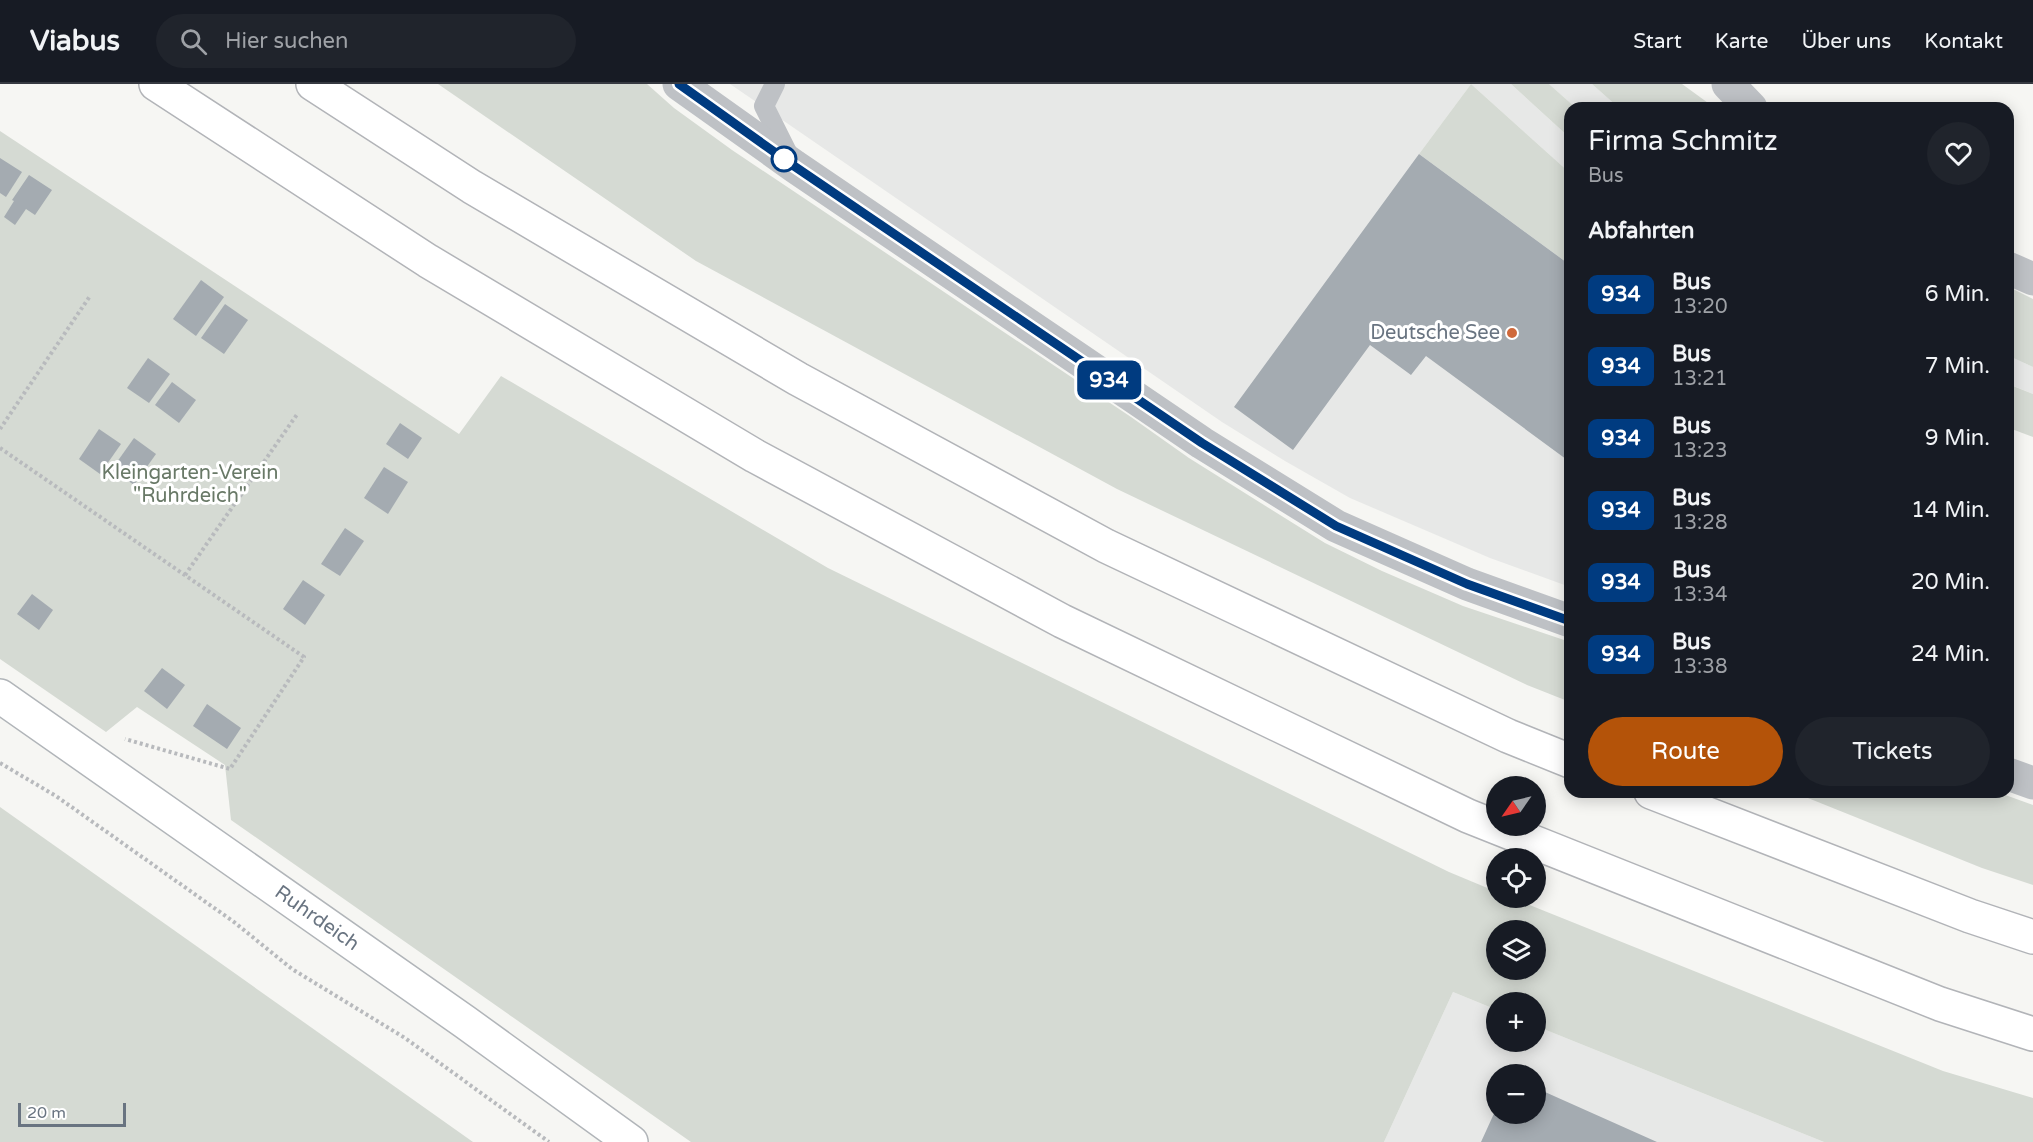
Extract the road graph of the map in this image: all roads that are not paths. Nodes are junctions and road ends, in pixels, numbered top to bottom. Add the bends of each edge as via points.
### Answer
1 (156, 84) edge
2 (313, 84) edge
3 (679, 84) edge
4 (775, 84) edge
5 (1728, 84) edge
6 (1745, 102) edge
7 (794, 166) junction
8 (2014, 271) edge
9 (2033, 279) edge
10 (1564, 619) edge
11 (0, 696) edge
12 (1564, 759) edge
13 (2014, 776) edge
14 (2033, 783) edge
15 (1666, 798) edge
16 (2033, 937) edge
17 (2033, 1034) edge
18 (632, 1142) edge

1 - 17 main road via 428,261 745,450 1062,621 1468,816 1940,1004
2 - 12 main road via 472,187 798,379 1096,540 1508,736
3 - 7 street
4 - 7 lane via 764,106
5 - 6 street
7 - 10 street via 1202,443 1336,526 1467,584
8 - 9 street
11 - 18 main road, Ruhrdeich
13 - 14 street
15 - 16 main road

